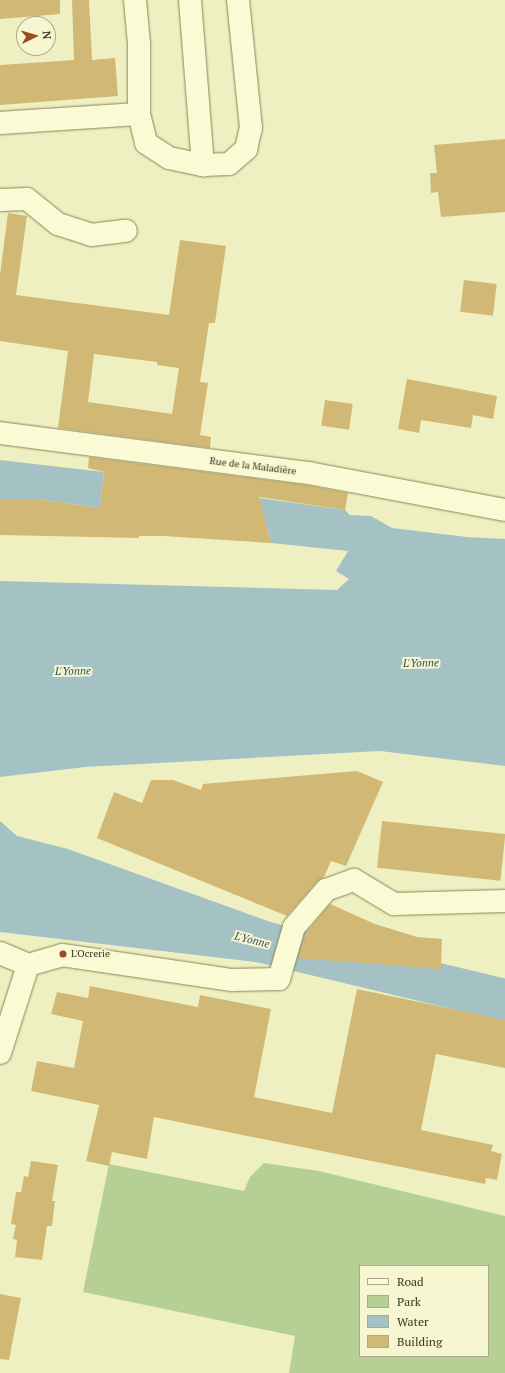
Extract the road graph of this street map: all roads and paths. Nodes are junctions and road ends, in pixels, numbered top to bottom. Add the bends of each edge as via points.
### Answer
1 (135, 0) edge
2 (190, 0) edge
3 (238, 0) edge
4 (139, 114) junction
5 (0, 123) edge
6 (203, 165) junction
7 (0, 200) edge
8 (126, 231) dead end
9 (0, 433) edge
10 (505, 510) edge
11 (505, 901) edge
12 (0, 953) edge
13 (28, 965) junction
14 (0, 1053) edge

1 - 4 street via 139,44
2 - 6 street
3 - 6 street via 251,128 246,149 229,164
4 - 5 street
4 - 6 street via 146,143 169,158
7 - 8 street via 27,199 58,224 91,236
9 - 10 street, Rue de la Maladière via 309,473
11 - 13 street via 394,904 354,880 326,890 294,927 279,979 232,980 62,955
12 - 13 street
13 - 14 street

